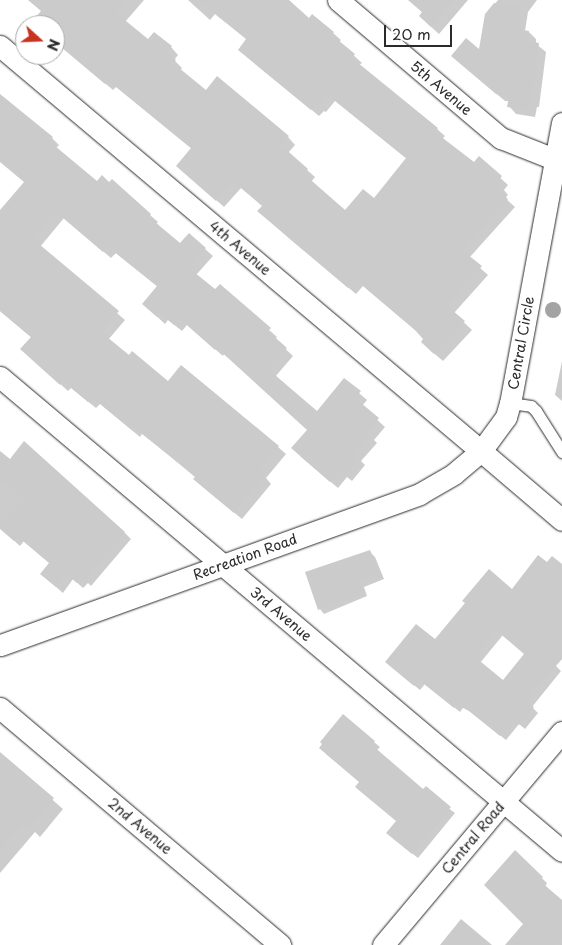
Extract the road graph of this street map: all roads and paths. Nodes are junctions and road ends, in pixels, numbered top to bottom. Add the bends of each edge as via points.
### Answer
1 (338, 0) edge
2 (0, 46) edge
3 (562, 123) edge
4 (554, 159) junction
5 (0, 377) edge
6 (510, 403) junction
7 (481, 451) junction
8 (562, 452) edge
9 (562, 520) edge
10 (223, 565) junction
11 (0, 645) edge
12 (0, 708) edge
13 (562, 732) edge
14 (504, 801) junction
15 (562, 851) edge
16 (280, 945) edge
17 (383, 945) edge

1 - 4 street, 5th Avenue via 501,138
2 - 7 street, 4th Avenue
3 - 4 street, Central Circle
4 - 6 street, Central Circle
5 - 10 street, 3rd Avenue
6 - 7 street, Central Circle via 506,418
6 - 8 lane via 530,406 536,411
7 - 9 street
7 - 10 street, Recreation Road via 454,474 420,494
10 - 11 street, Recreation Road
10 - 14 street, 3rd Avenue
12 - 16 street, 2nd Avenue
13 - 14 street, Central Road
14 - 15 street, 3rd Avenue
14 - 17 street, Central Road

